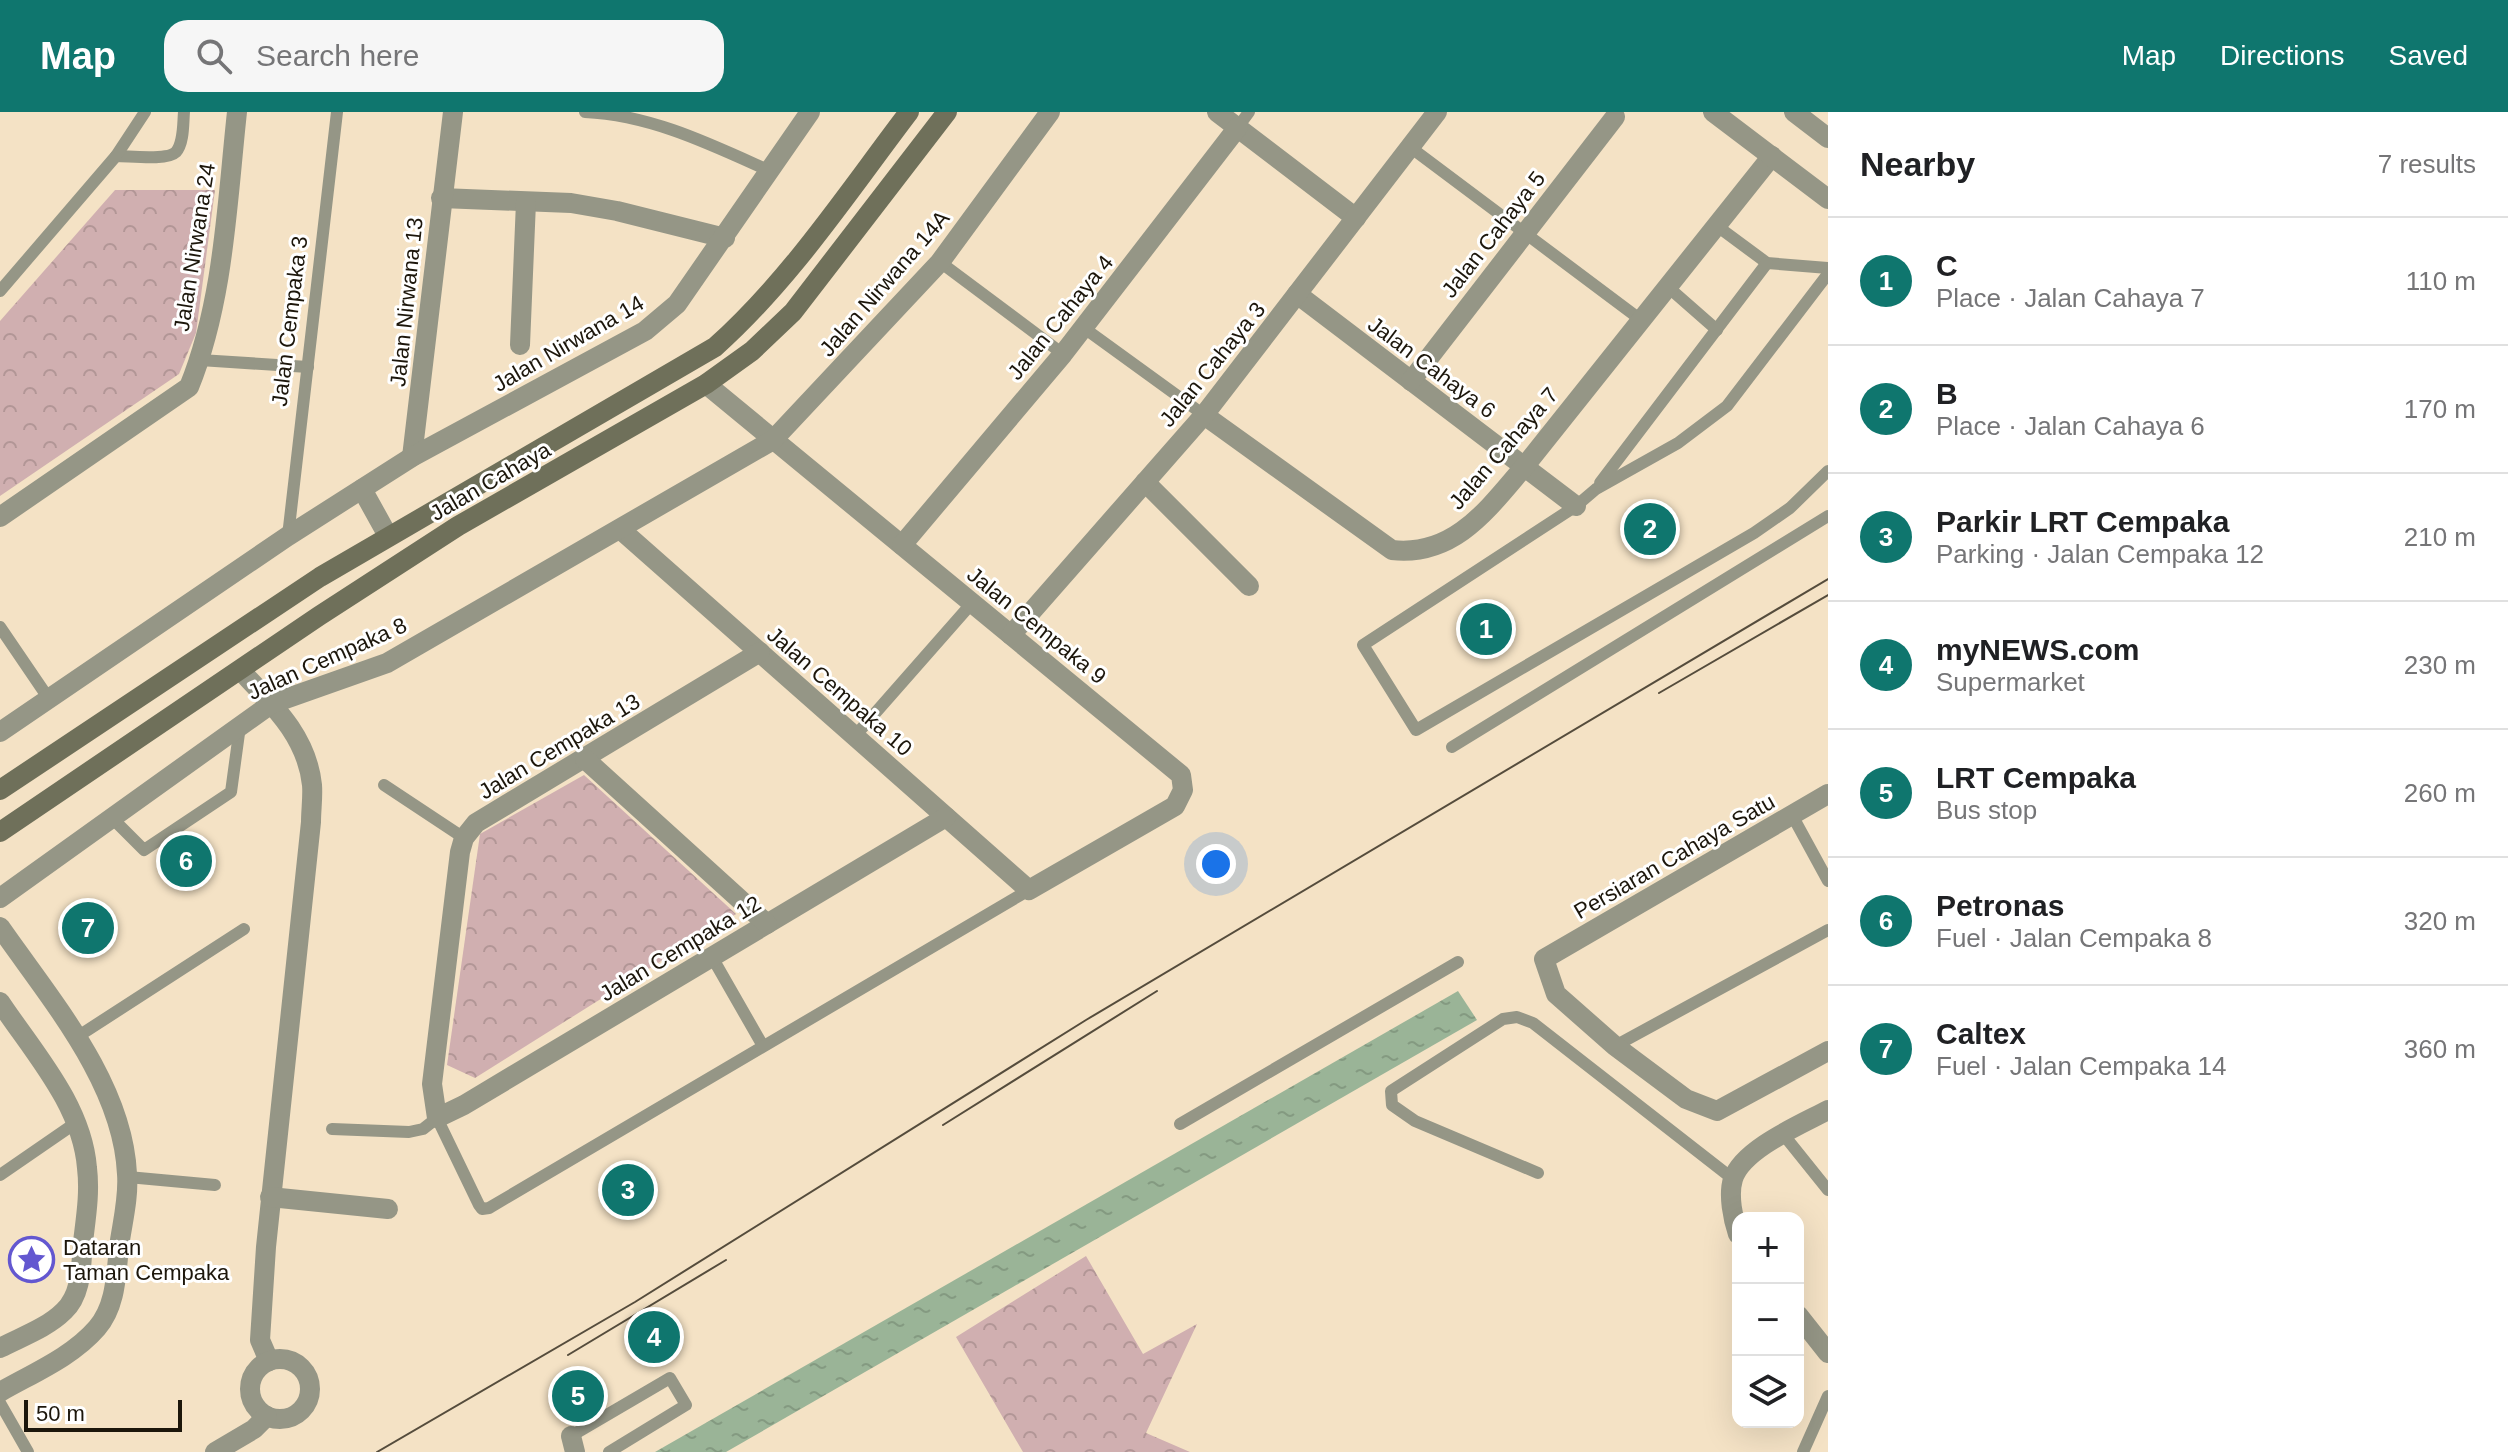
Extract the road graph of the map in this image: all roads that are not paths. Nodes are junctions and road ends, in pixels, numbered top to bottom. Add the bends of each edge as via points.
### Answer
1 (145, 112) edge
2 (184, 112) edge
3 (237, 112) edge
4 (337, 112) edge
5 (453, 112) edge
6 (585, 112) edge
7 (810, 112) edge
8 (909, 112) edge
9 (947, 112) edge
10 (1050, 112) edge
11 (1217, 112) edge
12 (1437, 112) edge
13 (1713, 112) edge
14 (1797, 113) edge
15 (1615, 117) dead end
16 (1243, 120) edge
17 (1828, 138) edge
18 (1410, 147) junction
19 (116, 156) junction
20 (1772, 156) junction
21 (770, 171) junction
22 (441, 198) junction
23 (1828, 199) edge
24 (526, 202) junction
25 (1356, 218) junction
26 (1717, 226) junction
27 (1524, 233) junction
28 (725, 238) junction
29 (940, 262) junction
30 (1767, 263) junction
31 (1828, 271) edge
32 (1668, 287) junction
33 (0, 291) edge
34 (1297, 294) junction
35 (1641, 320) junction
36 (1084, 328) junction
37 (1717, 330) junction
38 (520, 345) dead end
39 (1063, 354) junction
40 (200, 360) junction
41 (308, 367) junction
42 (1411, 381) junction
43 (706, 384) junction
44 (1204, 415) junction
45 (773, 440) junction
46 (412, 457) junction
47 (1524, 467) junction
48 (1828, 471) edge
49 (1145, 482) junction
50 (362, 489) junction
51 (1596, 489) junction
52 (1576, 506) junction
53 (1828, 516) edge
54 (0, 517) edge
55 (620, 529) junction
56 (288, 536) junction
57 (388, 536) junction
58 (902, 545) junction
59 (1249, 586) dead end
60 (972, 603) junction
61 (0, 627) edge
62 (1011, 635) junction
63 (760, 652) junction
64 (241, 671) junction
65 (49, 699) junction
66 (271, 704) junction
67 (240, 723) junction
68 (0, 732) edge
69 (855, 736) junction
70 (1452, 747) dead end
71 (585, 759) junction
72 (384, 785) dead end
73 (0, 790) edge
74 (1828, 794) edge
75 (1792, 815) junction
76 (946, 817) junction
77 (112, 818) junction
78 (0, 832) edge
79 (464, 838) junction
80 (1828, 881) edge
81 (1029, 890) junction
82 (0, 898) edge
83 (767, 924) junction
84 (0, 927) edge
85 (244, 929) dead end
86 (1828, 930) edge
87 (712, 957) junction
88 (1458, 962) dead end
89 (0, 1002) edge
90 (77, 1037) junction
91 (763, 1046) junction
92 (1615, 1046) junction
93 (1828, 1051) edge
94 (1828, 1110) edge
95 (437, 1118) junction
96 (77, 1122) junction
97 (1180, 1124) dead end
98 (332, 1129) dead end
99 (1783, 1134) junction
100 (1538, 1173) dead end
101 (0, 1175) edge
102 (128, 1177) junction
103 (1733, 1179) junction
104 (215, 1185) dead end
105 (1828, 1190) edge
106 (270, 1197) junction
107 (388, 1209) dead end
108 (1733, 1212) edge
109 (1804, 1323) edge
110 (0, 1348) edge
111 (1828, 1353) edge
112 (269, 1361) junction
113 (0, 1392) edge
114 (1828, 1396) edge
115 (0, 1403) edge
116 (267, 1416) junction
117 (573, 1444) edge
118 (28, 1452) edge
119 (215, 1452) edge
120 (609, 1452) edge
121 (1803, 1452) edge

1 - 19 lane
2 - 19 lane via 176,152 166,157
3 - 40 street, Jalan Nirwana 24 via 218,278
4 - 41 lane, Jalan Cempaka 3
5 - 22 street, Jalan Nirwana 13
6 - 21 lane via 612,113 687,134
7 - 21 street, Jalan Nirwana 14
8 - 57 main road, Jalan Cahaya via 784,275 715,347
9 - 43 main road, Jalan Cahaya via 793,312
10 - 29 street, Jalan Nirwana 14A
11 - 16 street
12 - 18 street, Jalan Cahaya 3
13 - 20 street
14 - 17 street
15 - 27 street, Jalan Cahaya 5
16 - 25 street
16 - 36 street, Jalan Cahaya 4
18 - 25 street, Jalan Cahaya 3
18 - 27 lane
19 - 33 lane
20 - 23 street
20 - 26 street, Jalan Cahaya 7
21 - 28 street, Jalan Nirwana 14
22 - 24 street
22 - 46 street, Jalan Nirwana 13
24 - 28 street via 617,211
24 - 38 street
25 - 34 street, Jalan Cahaya 3
26 - 30 lane
26 - 32 street, Jalan Cahaya 7
27 - 35 lane
27 - 42 street, Jalan Cahaya 5
28 - 46 street, Jalan Nirwana 14 via 677,304 645,331
29 - 39 lane
29 - 45 street, Jalan Nirwana 14A
30 - 31 lane
30 - 37 lane
31 - 51 lane via 1727,406 1678,443
32 - 35 street, Jalan Cahaya 7
32 - 37 lane
34 - 42 street, Jalan Cahaya 6
34 - 44 street, Jalan Cahaya 3
35 - 47 street, Jalan Cahaya 7
36 - 39 street, Jalan Cahaya 4
36 - 44 lane
37 - 51 lane
39 - 58 street, Jalan Cahaya 4
40 - 41 lane
40 - 54 street, Jalan Nirwana 24 via 189,387
41 - 56 lane, Jalan Cempaka 3
42 - 47 street, Jalan Cahaya 6
43 - 45 street, Jalan Cempaka 9
43 - 64 main road, Jalan Cahaya via 458,526
44 - 47 street, Jalan Cahaya 7 via 1392,550 1421,551 1455,537
44 - 49 street, Jalan Cahaya 3
45 - 55 street, Jalan Cempaka 8
45 - 58 street, Jalan Cempaka 9
46 - 50 street, Jalan Nirwana 14
47 - 52 street, Jalan Cahaya 6
48 - 52 lane via 1754,533 1416,730 1363,645
49 - 59 street
49 - 62 street, Jalan Cahaya 3
50 - 56 street
50 - 57 street
51 - 52 lane
53 - 70 lane
55 - 63 street, Jalan Cempaka 10
55 - 66 street, Jalan Cempaka 8 via 387,663
56 - 65 street
57 - 73 main road, Jalan Cahaya
58 - 60 street, Jalan Cempaka 9
60 - 62 street, Jalan Cempaka 9
60 - 69 lane
61 - 65 lane
62 - 81 street, Jalan Cempaka 9 via 1181,775 1183,790 1175,806
63 - 69 street, Jalan Cempaka 10
63 - 71 street, Jalan Cempaka 13
64 - 66 street
64 - 78 main road, Jalan Cahaya
65 - 68 street
66 - 67 street, Jalan Cempaka 8
66 - 106 street via 305,754 312,785
67 - 77 street, Jalan Cempaka 8
67 - 77 lane via 231,792 144,850
69 - 76 street, Jalan Cempaka 10
71 - 79 street, Jalan Cempaka 13 via 476,823
71 - 83 street
72 - 79 lane
74 - 75 street, Persiaran Cahaya Satu
75 - 80 lane
75 - 92 street, Persiaran Cahaya Satu via 1544,959 1556,994
76 - 81 street, Jalan Cempaka 10
76 - 83 street, Jalan Cempaka 12
77 - 82 street, Jalan Cempaka 8
79 - 95 street via 432,1084
81 - 91 lane
83 - 87 street, Jalan Cempaka 12
84 - 90 street
85 - 90 lane
86 - 92 lane
87 - 91 lane
87 - 95 street, Jalan Cempaka 12
88 - 97 lane
89 - 96 street
90 - 102 street via 123,1135
91 - 95 lane via 485,1209
92 - 93 street via 1686,1099 1717,1111
94 - 99 street
95 - 98 lane via 409,1132
96 - 101 lane
96 - 110 street via 89,1187 75,1296 52,1321
99 - 103 street via 1746,1159
99 - 105 lane
100 - 103 lane via 1415,1121 1392,1105 1391,1091 1503,1019 1517,1017 1533,1023
102 - 104 lane
102 - 113 street via 113,1299 99,1326 77,1348
103 - 108 street
106 - 107 street
106 - 112 street via 260,1340
109 - 111 street
112 - 116 street via 250,1382 253,1402
112 - 116 street via 279,1358 297,1364 311,1389 297,1414
114 - 121 lane
115 - 118 lane
116 - 119 street
117 - 120 lane via 670,1378 686,1405

